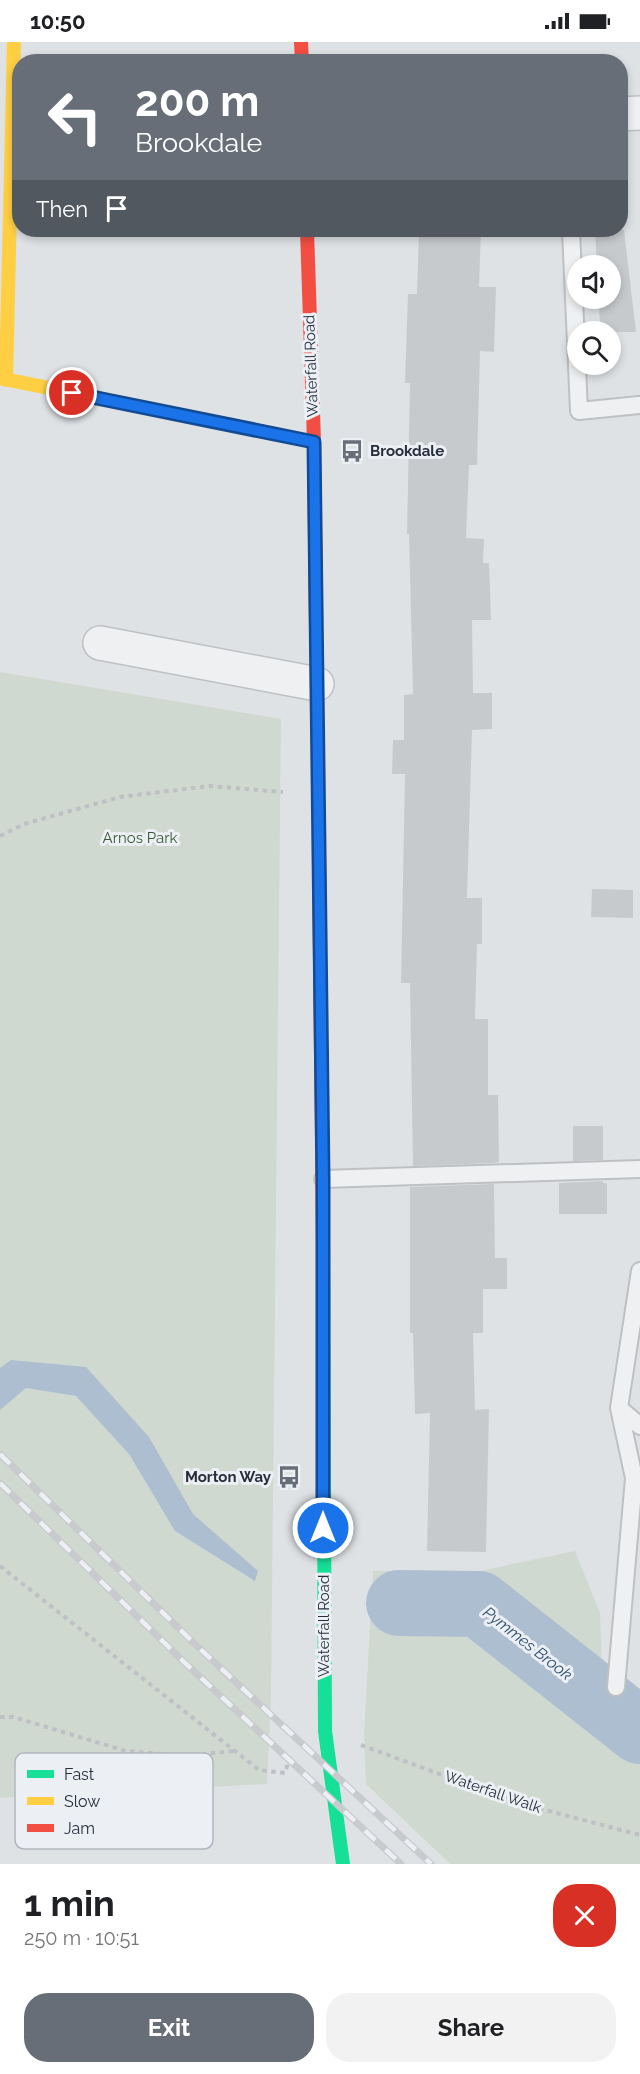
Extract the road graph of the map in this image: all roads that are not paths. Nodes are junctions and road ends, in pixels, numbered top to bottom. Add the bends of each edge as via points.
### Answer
1 (12, 103) edge
2 (307, 237) edge
3 (571, 237) edge
4 (3, 379) edge
5 (639, 405) edge
6 (314, 442) junction
7 (100, 643) dead end
8 (317, 684) junction
9 (640, 1169) edge
10 (323, 1179) junction
11 (640, 1271) edge
12 (619, 1408) junction
13 (640, 1426) edge
14 (616, 1688) dead end
15 (342, 1844) junction
16 (343, 1864) edge
17 (356, 1864) edge

1 - 4 main road
2 - 6 main road, Waterfall Road
3 - 5 lane via 579,411
4 - 6 main road
6 - 8 main road, Waterfall Road
7 - 8 street
8 - 10 main road, Waterfall Road
9 - 10 lane
10 - 15 main road, Waterfall Road via 325,1731
11 - 12 lane
12 - 13 lane
12 - 14 lane via 634,1478
15 - 16 main road
15 - 17 main road, Waterfall Road

